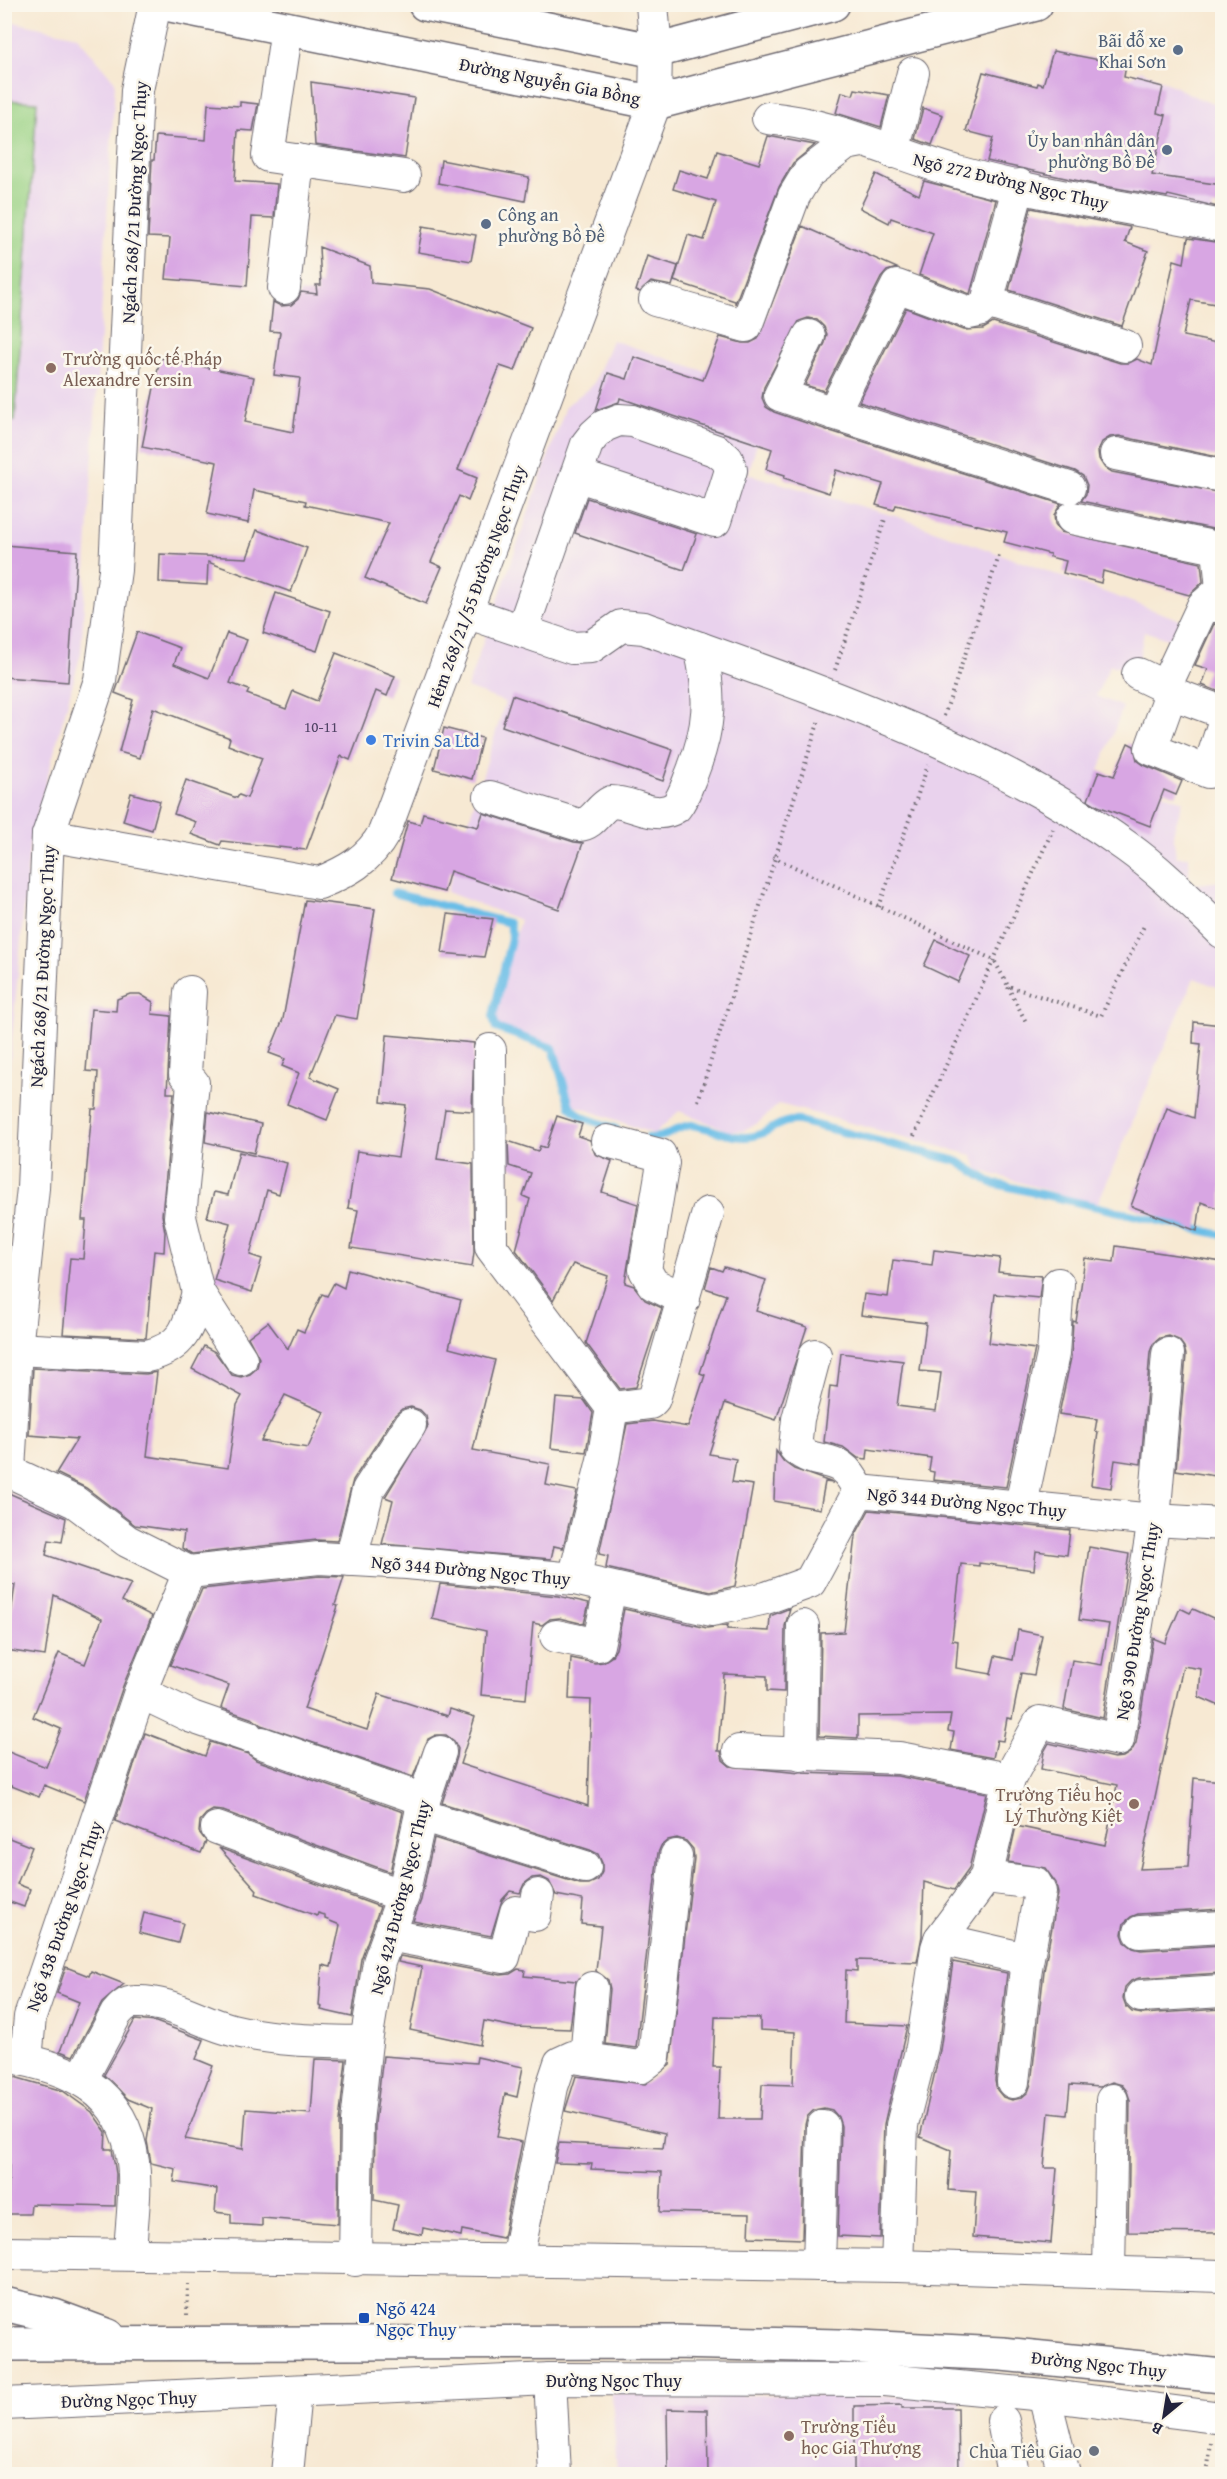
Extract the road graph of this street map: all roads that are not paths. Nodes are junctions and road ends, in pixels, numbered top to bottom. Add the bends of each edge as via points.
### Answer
1 (155, 4) edge
2 (166, 4) edge
3 (425, 4) edge
4 (652, 4) edge
5 (834, 4) edge
6 (1036, 4) edge
7 (286, 28) junction
8 (656, 51) junction
9 (914, 73) dead end
10 (655, 102) junction
11 (768, 118) dead end
12 (862, 141) junction
13 (893, 152) junction
14 (298, 160) junction
15 (404, 176) dead end
16 (1019, 185) junction
17 (1222, 226) edge
18 (284, 288) dead end
19 (655, 300) dead end
20 (987, 302) junction
21 (809, 336) dead end
22 (1125, 346) dead end
23 (833, 413) junction
24 (1116, 454) dead end
25 (576, 475) junction
26 (1222, 476) edge
27 (1220, 549) edge
28 (1213, 606) edge
29 (466, 612) junction
30 (522, 631) junction
31 (700, 648) junction
32 (1158, 685) junction
33 (1222, 712) edge
34 (1222, 729) edge
35 (490, 797) dead end
36 (48, 835) junction
37 (1222, 932) edge
38 (190, 992) dead end
39 (490, 1050) dead end
40 (607, 1142) dead end
41 (708, 1213) dead end
42 (1058, 1284) dead end
43 (198, 1292) junction
44 (684, 1299) junction
45 (16, 1349) junction
46 (1168, 1354) dead end
47 (815, 1356) dead end
48 (241, 1359) dead end
49 (612, 1408) junction
50 (410, 1425) dead end
51 (7, 1469) edge
52 (859, 1491) junction
53 (1021, 1506) junction
54 (1154, 1520) junction
55 (1222, 1524) edge
56 (351, 1560) junction
57 (189, 1572) junction
58 (574, 1579) junction
59 (610, 1589) junction
60 (803, 1626) dead end
61 (556, 1636) dead end
62 (140, 1692) junction
63 (739, 1751) dead end
64 (440, 1752) dead end
65 (801, 1755) junction
66 (1009, 1779) junction
67 (422, 1807) junction
68 (217, 1828) dead end
69 (676, 1856) dead end
70 (585, 1867) dead end
71 (986, 1877) junction
72 (538, 1894) dead end
73 (403, 1896) junction
74 (1222, 1927) edge
75 (1140, 1932) dead end
76 (389, 1935) junction
77 (940, 1939) junction
78 (1026, 1968) junction
79 (592, 1988) dead end
80 (1222, 1991) edge
81 (1141, 1996) dead end
82 (366, 2042) junction
83 (15, 2058) edge
84 (586, 2059) junction
85 (81, 2080) junction
86 (1013, 2082) dead end
87 (1112, 2100) dead end
88 (823, 2126) dead end
89 (4, 2253) edge
90 (130, 2254) junction
91 (355, 2259) junction
92 (517, 2259) junction
93 (819, 2265) junction
94 (897, 2266) junction
95 (1109, 2272) junction
96 (1222, 2276) edge
97 (4, 2304) edge
98 (127, 2343) junction
99 (4, 2344) edge
100 (1222, 2376) edge
101 (550, 2379) junction
102 (295, 2392) junction
103 (1044, 2395) junction
104 (4, 2404) edge
105 (1222, 2418) edge
106 (1003, 2421) dead end
107 (287, 2475) edge
108 (555, 2475) edge
109 (1013, 2475) edge
110 (1064, 2475) edge

1 - 36 street, Ngách 268/21 Đường Ngọc Thụy via 137,90 116,570 100,681
2 - 7 main road, Đường Nguyễn Gia Bồng
3 - 8 main road
4 - 8 street, Hẻm 268/21/55 Đường Ngọc Thụy
5 - 8 main road
6 - 10 main road, Đường Nguyễn Gia Bồng
7 - 10 main road, Đường Nguyễn Gia Bồng
7 - 14 street via 268,156
8 - 10 street, Hẻm 268/21/55 Đường Ngọc Thụy
9 - 13 street
10 - 29 street, Hẻm 268/21/55 Đường Ngọc Thụy
11 - 12 street, Ngõ 272 Đường Ngọc Thụy via 812,124
12 - 13 street, Ngõ 272 Đường Ngọc Thụy
12 - 19 street via 846,144 808,173 794,196 746,326
13 - 16 street, Ngõ 272 Đường Ngọc Thụy
14 - 15 street
14 - 18 street
16 - 17 street, Ngõ 272 Đường Ngọc Thụy
16 - 20 street
20 - 22 street
20 - 23 street via 979,311 970,313 897,286
21 - 23 street via 780,395
23 - 27 street via 1070,503
24 - 26 street
25 - 25 street via 594,435 619,420 633,421 717,451 727,459 731,470 715,521
25 - 30 street
27 - 28 street via 1222,589
28 - 32 street
29 - 30 street
29 - 36 street, Hẻm 268/21/55 Đường Ngọc Thụy via 384,833 377,847 346,872 319,883
30 - 31 street via 582,648 621,626 631,626
31 - 35 street via 708,685 708,721 701,749 676,807 667,813 657,813 611,802 590,823 579,825
31 - 37 street via 936,739 1063,807 1128,848
32 - 33 street
32 - 34 street via 1151,749 1208,772
36 - 45 street, Ngách 268/21 Đường Ngọc Thụy via 33,1188
38 - 43 street via 185,1074 194,1083 180,1217
39 - 49 street via 491,1247
40 - 44 street via 660,1155 662,1172 645,1270 653,1284
41 - 44 street
42 - 53 street via 1053,1354
43 - 45 street via 188,1329 162,1352 147,1356
43 - 48 street
44 - 49 street via 654,1399 650,1403
45 - 51 street, Ngách 268/21 Đường Ngọc Thụy
46 - 54 street, Ngõ 390 Đường Ngọc Thụy
47 - 52 street via 798,1419 795,1448 839,1464 851,1474
49 - 58 street
50 - 56 street via 368,1490
51 - 57 street via 75,1502 127,1541
52 - 53 street, Ngõ 344 Đường Ngọc Thụy
52 - 59 street, Ngõ 344 Đường Ngọc Thụy via 810,1582 766,1598 711,1610
53 - 54 street, Ngõ 344 Đường Ngọc Thụy
54 - 55 street, Ngõ 344 Đường Ngọc Thụy
54 - 66 street, Ngõ 390 Đường Ngọc Thụy via 1118,1740 1040,1722
56 - 57 street, Ngõ 344 Đường Ngọc Thụy via 319,1558
56 - 58 street, Ngõ 344 Đường Ngọc Thụy
57 - 62 street, Ngõ 438 Đường Ngọc Thụy
58 - 59 street, Ngõ 344 Đường Ngọc Thụy
59 - 61 street via 597,1645
60 - 65 street
62 - 67 street via 192,1717
62 - 83 street, Ngõ 438 Đường Ngọc Thụy
63 - 65 street
64 - 67 street, Ngõ 424 Đường Ngọc Thụy
65 - 66 street via 899,1758
66 - 71 street, Ngõ 390 Đường Ngọc Thụy
67 - 70 street
67 - 73 street, Ngõ 424 Đường Ngọc Thụy
68 - 73 street
69 - 84 street via 654,2057 641,2067
71 - 77 street, Ngõ 390 Đường Ngọc Thụy
71 - 78 street via 1035,1883 1040,1892
72 - 76 street via 535,1915 516,1912 504,1957
73 - 76 street, Ngõ 424 Đường Ngọc Thụy
74 - 75 street
76 - 82 street, Ngõ 424 Đường Ngọc Thụy via 379,1962
77 - 78 street via 1018,1957
77 - 94 street, Ngõ 390 Đường Ngọc Thụy via 922,2047 902,2126
78 - 86 street
79 - 84 street
80 - 81 street
82 - 85 street via 299,2041 232,2030 180,2011 132,2002 123,2006 112,2021
82 - 91 street, Ngõ 424 Đường Ngọc Thụy via 357,2122
83 - 85 street, Ngõ 438 Đường Ngọc Thụy via 57,2067
84 - 92 street via 564,2059 557,2069
85 - 90 street, Ngõ 438 Đường Ngọc Thụy via 94,2089 124,2124 133,2163
87 - 95 street
88 - 93 street
89 - 90 street
90 - 91 street
91 - 92 street
92 - 93 street
93 - 94 street
94 - 95 street
95 - 96 street
97 - 98 main road via 54,2316
98 - 99 main road, Đường Ngọc Thụy
98 - 100 main road, Đường Ngọc Thụy via 673,2342 839,2346 1002,2354
101 - 102 street, Đường Ngọc Thụy
101 - 103 street, Đường Ngọc Thụy via 885,2380
101 - 108 street
102 - 104 street, Đường Ngọc Thụy
102 - 107 street
103 - 105 street, Đường Ngọc Thụy
103 - 110 street
106 - 109 street

